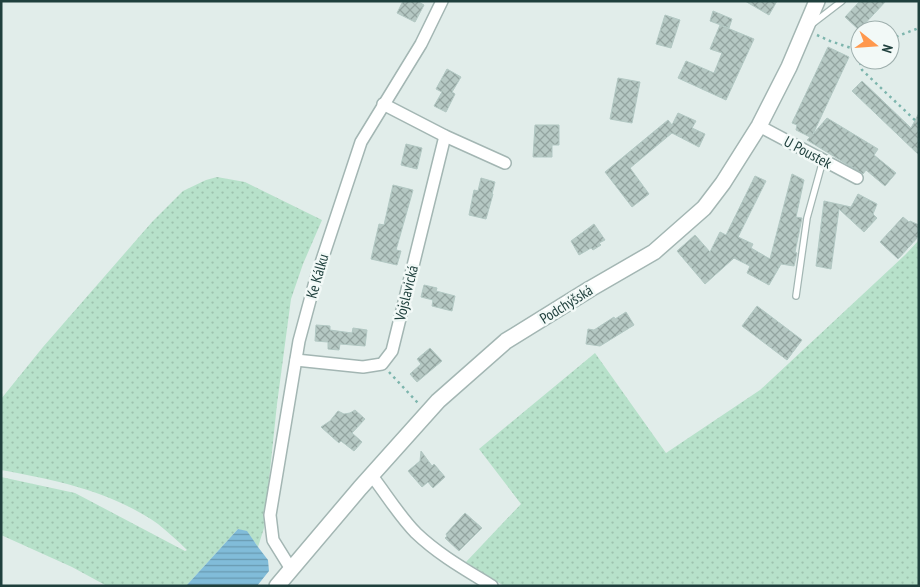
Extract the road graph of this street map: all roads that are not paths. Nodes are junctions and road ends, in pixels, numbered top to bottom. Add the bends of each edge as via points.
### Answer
1 (442, 1) edge
2 (817, 1) edge
3 (842, 1) edge
4 (806, 29) junction
5 (383, 104) junction
6 (759, 126) junction
7 (445, 136) junction
8 (823, 160) junction
9 (505, 163) dead end
10 (857, 178) dead end
11 (796, 296) dead end
12 (296, 360) junction
13 (372, 476) junction
14 (292, 569) junction
15 (277, 586) edge
16 (492, 586) edge

1 - 5 street, Ke Kálku via 421,44
2 - 4 street, Podchýšská
3 - 4 lane
4 - 6 street, Podchýšská
5 - 7 street
5 - 12 street, Ke Kálku via 361,142 316,278
6 - 8 street, U Poustek
6 - 13 street, Podchýšská via 704,208 654,252 506,341 438,401
7 - 9 street
7 - 12 street, Vojslavická via 392,351 382,364 364,367
8 - 10 street, U Poustek
8 - 11 lane via 807,218
12 - 14 street, Ke Kálku via 270,515 273,540
13 - 14 street, Podchýšská
13 - 16 street via 415,532 455,564
14 - 15 street, Podchýšská

